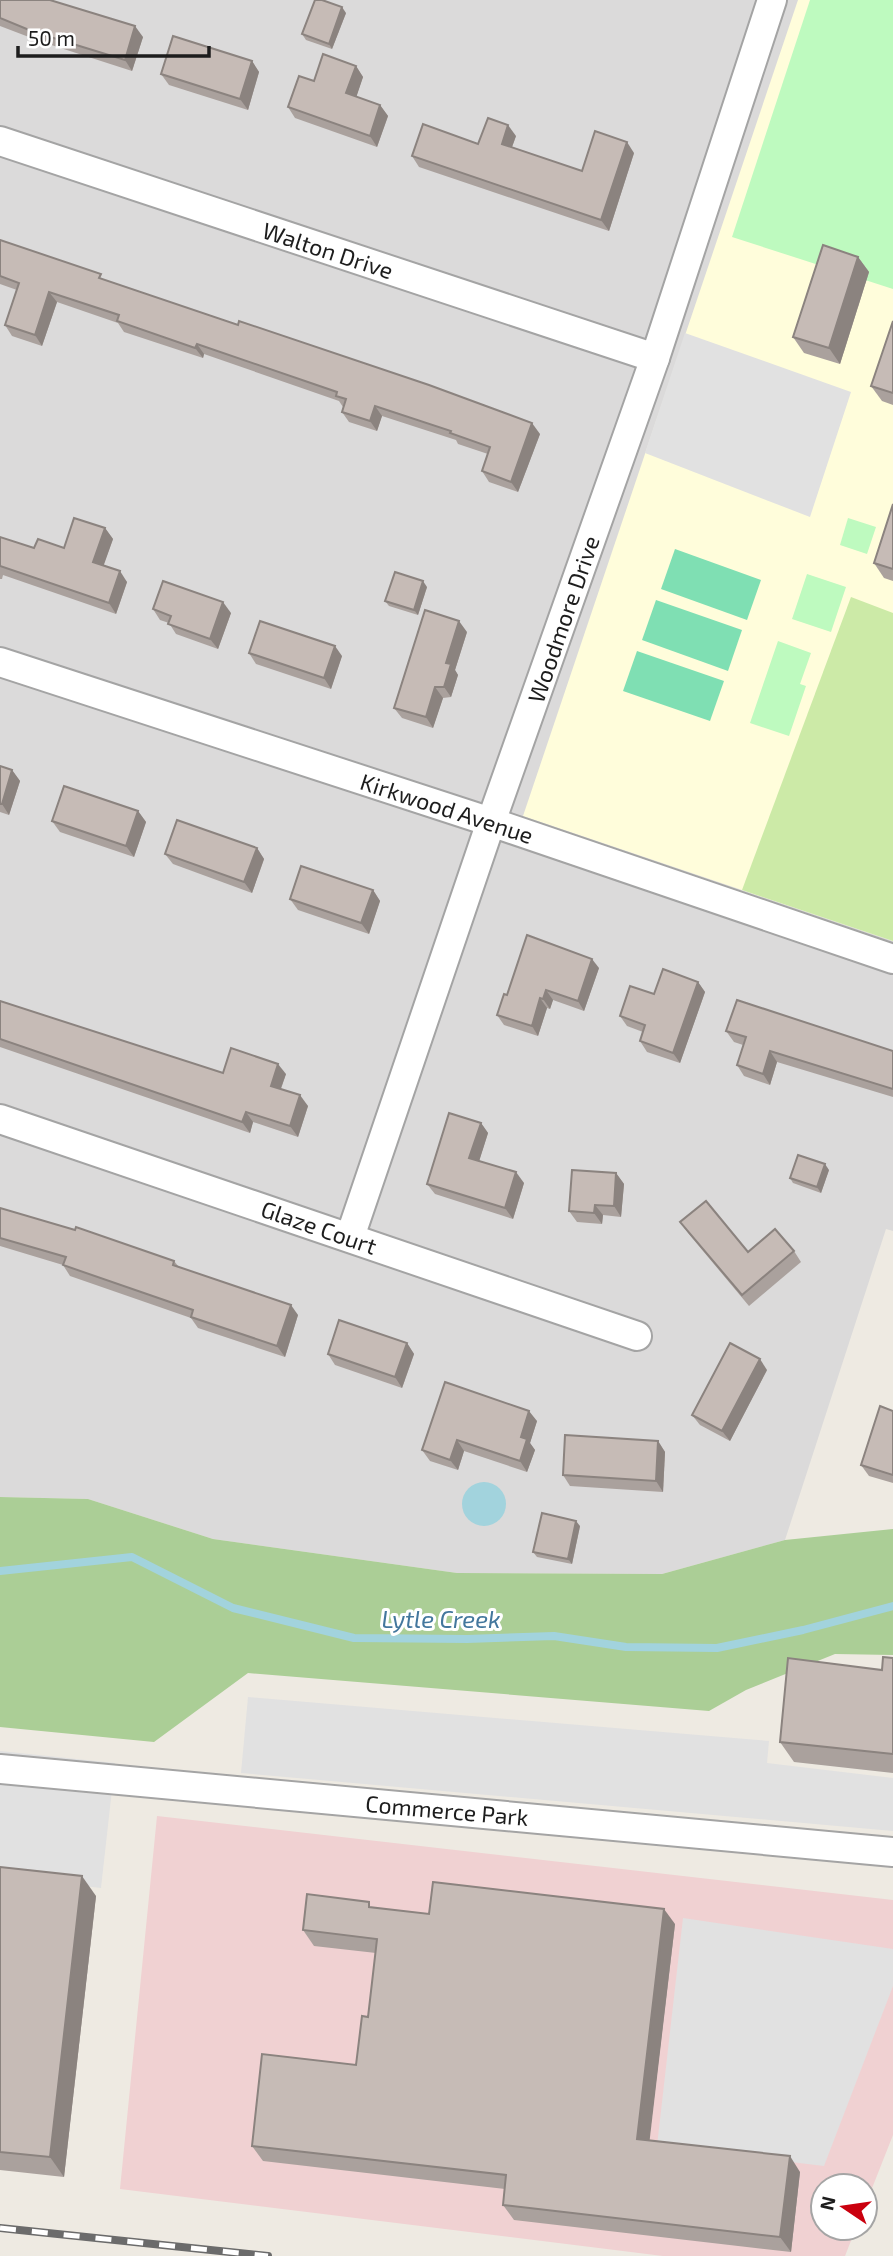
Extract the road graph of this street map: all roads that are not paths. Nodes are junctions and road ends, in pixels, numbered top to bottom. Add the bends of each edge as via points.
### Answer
1 (772, 0) edge
2 (0, 141) edge
3 (655, 358) junction
4 (0, 662) edge
5 (491, 822) junction
6 (893, 959) edge
7 (0, 1119) edge
8 (350, 1237) junction
9 (637, 1336) dead end
10 (0, 1769) edge
11 (893, 1852) edge

1 - 3 street, Woodmore Drive
2 - 3 street, Walton Drive
3 - 5 street, Woodmore Drive
4 - 5 street, Kirkwood Avenue
5 - 6 street, Kirkwood Avenue
5 - 8 street, Woodmore Drive
7 - 8 street, Glaze Court
8 - 9 street, Glaze Court
10 - 11 street, Commerce Park

